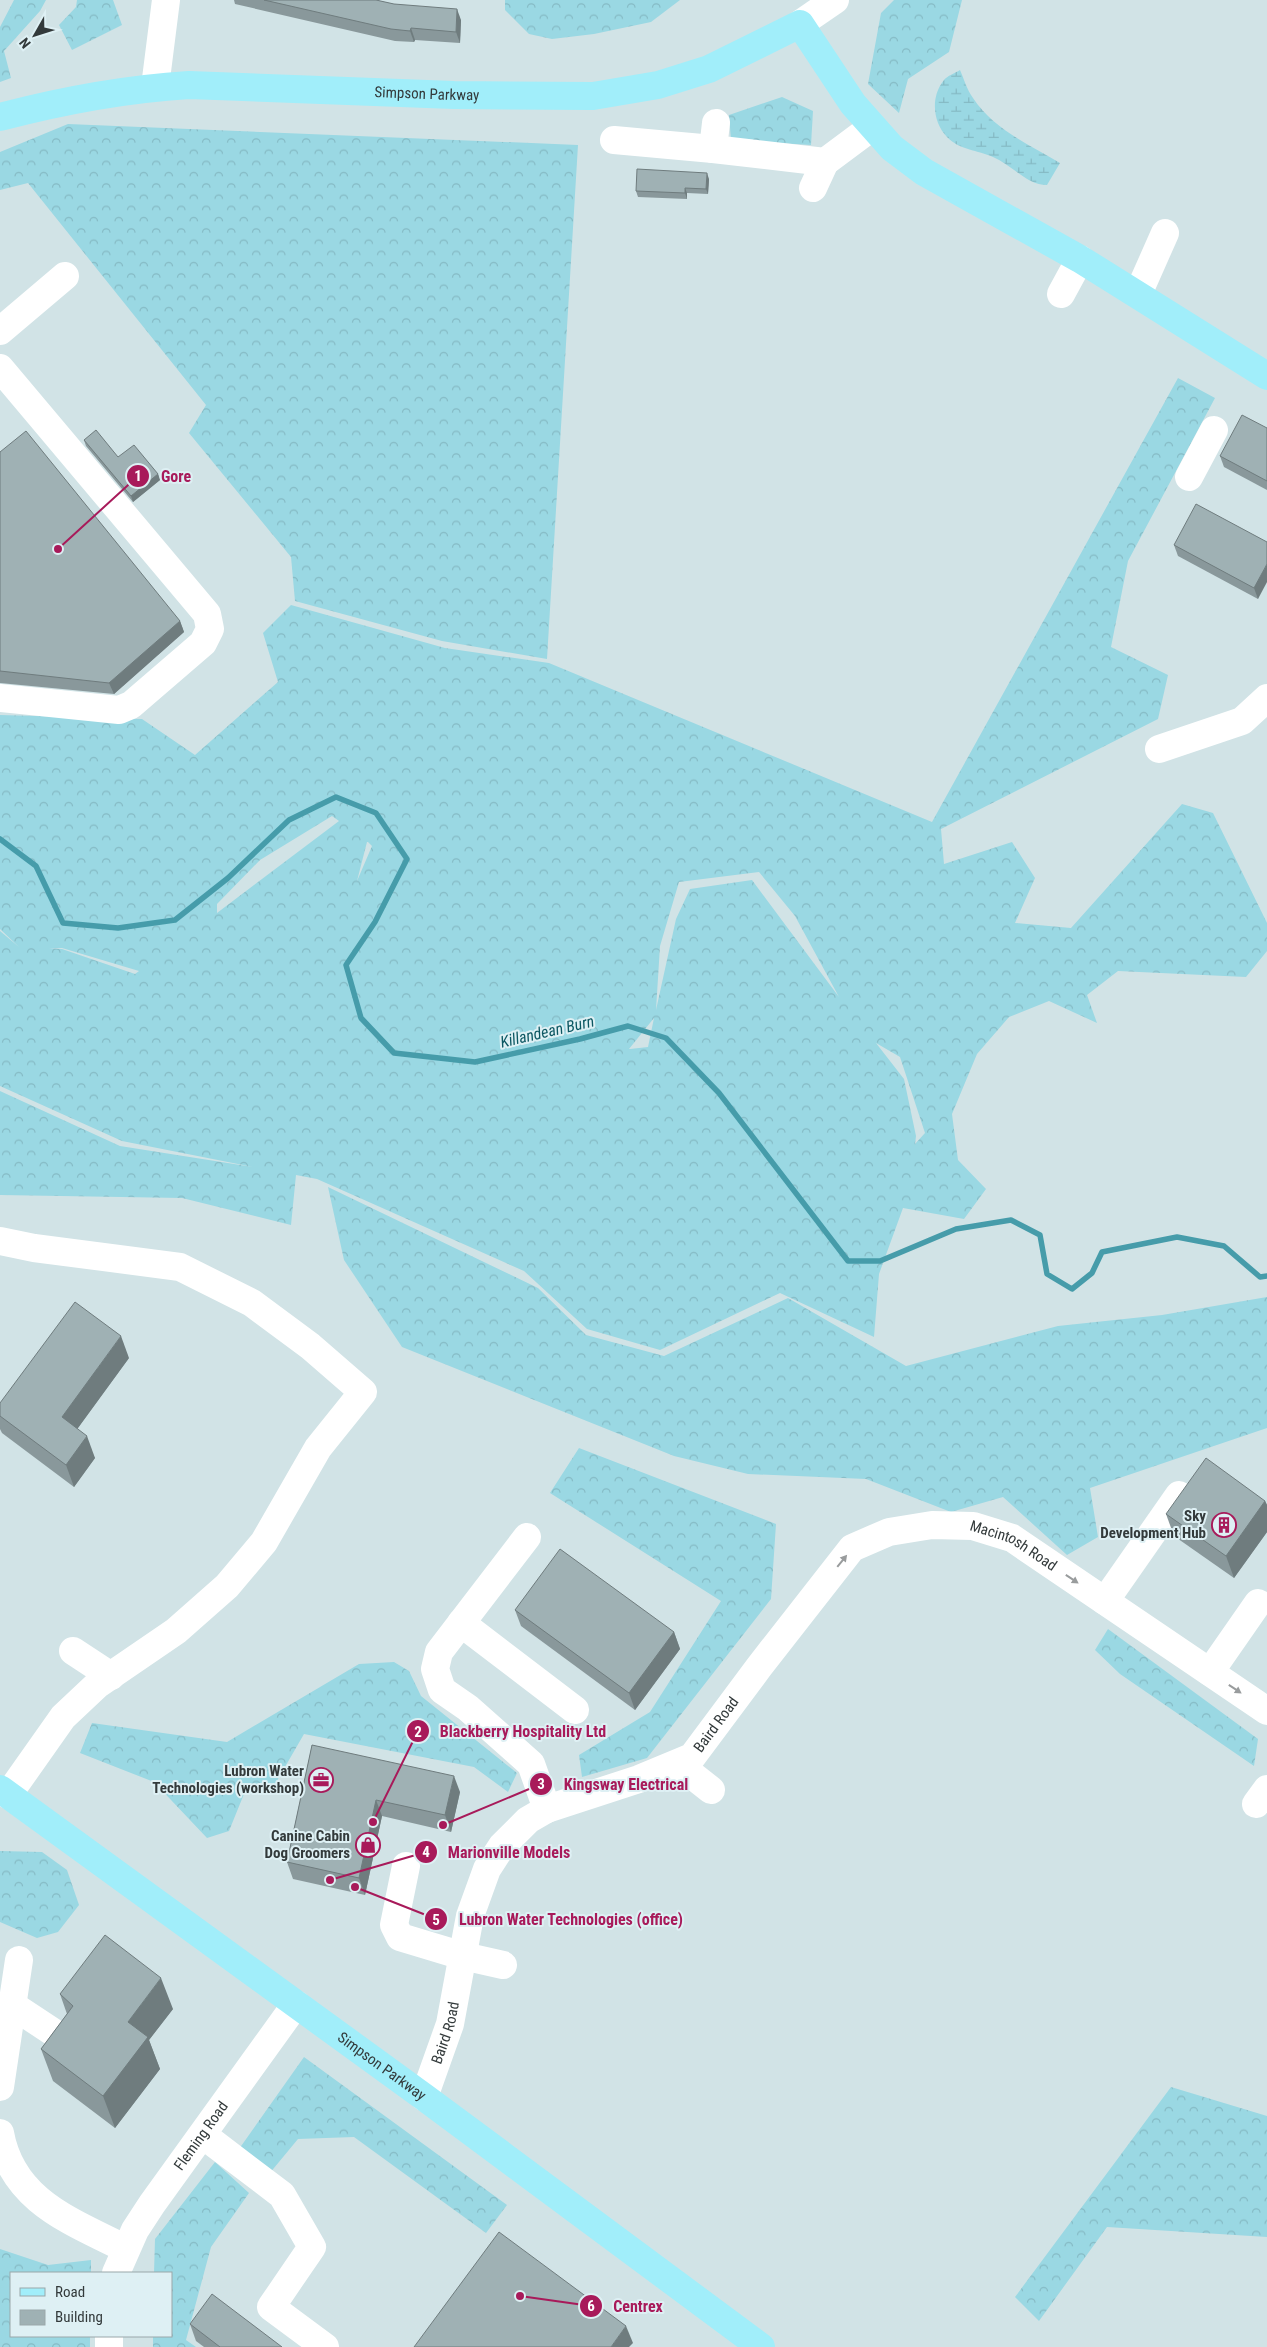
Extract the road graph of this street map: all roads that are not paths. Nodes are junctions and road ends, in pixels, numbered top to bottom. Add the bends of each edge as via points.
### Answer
1 (166, 0) edge
2 (835, 0) edge
3 (800, 24) junction
4 (155, 87) junction
5 (0, 117) edge
6 (872, 127) junction
7 (614, 140) dead end
8 (825, 162) junction
9 (813, 188) dead end
10 (1165, 233) dead end
11 (1080, 259) junction
12 (65, 276) dead end
13 (1061, 294) dead end
14 (1138, 294) junction
15 (0, 332) edge
16 (0, 368) edge
17 (1267, 376) edge
18 (1214, 430) dead end
19 (1189, 477) dead end
20 (0, 698) edge
21 (1267, 698) edge
22 (1159, 749) dead end
23 (0, 1241) edge
24 (1179, 1495) edge
25 (527, 1537) dead end
26 (812, 1599) joint
27 (1105, 1601) junction
28 (1258, 1603) dead end
29 (461, 1622) junction
30 (73, 1651) dead end
31 (1210, 1672) junction
32 (111, 1676) junction
33 (575, 1710) dead end
34 (1267, 1711) edge
35 (678, 1764) junction
36 (711, 1790) dead end
37 (4, 1792) edge
38 (547, 1809) junction
39 (406, 1866) dead end
40 (463, 1956) junction
41 (19, 1960) dead end
42 (503, 1965) dead end
43 (296, 2004) junction
44 (12, 2005) junction
45 (65, 2040) edge
46 (0, 2087) edge
47 (424, 2097) junction
48 (0, 2133) edge
49 (203, 2135) junction
50 (121, 2261) edge
51 (747, 2343) edge
52 (325, 2347) edge

1 - 4 street
2 - 3 street, Simpson Parkway
3 - 4 main road, Simpson Parkway via 709,68 658,85 593,96 454,95 189,85
3 - 6 main road
4 - 5 main road, Simpson Parkway via 42,106
6 - 8 street
6 - 11 main road via 892,148 924,172
7 - 8 street via 715,136
8 - 9 street
10 - 14 street
11 - 13 street
11 - 14 main road
12 - 15 street
14 - 17 main road
16 - 20 street via 207,614 210,629 202,643 131,705 119,710
18 - 19 street
21 - 22 street via 1242,721
23 - 32 street via 180,1267 252,1303 310,1346 363,1392 318,1448 264,1542 227,1586 176,1631
24 - 27 street
25 - 29 street
26 -> 27 street, Macintosh Road via 852,1548 889,1532 932,1525 973,1526 1012,1538
26 - 35 street, Baird Road via 692,1757
27 - 31 street, Macintosh Road
28 - 31 street
29 - 33 street
29 - 38 street via 439,1652 436,1670 442,1690 468,1708 530,1764
30 - 32 street
31 -> 34 street, Macintosh Road
32 - 37 street via 63,1717
35 - 36 street
35 - 38 street, Baird Road
37 - 43 main road, Simpson Parkway
38 - 40 street, Baird Road via 528,1820 502,1846 486,1869 470,1916
39 - 40 street via 394,1925 400,1936
40 - 42 street
40 - 47 street, Baird Road via 450,2024
41 - 44 street
43 - 47 main road, Simpson Parkway
43 - 49 street, Fleming Road
44 - 45 street
44 - 46 street
47 - 51 main road, Simpson Parkway
48 - 50 street via 3,2153 16,2177 36,2200 72,2222
49 - 50 street, Fleming Road via 152,2204
49 - 52 street via 282,2195 312,2246 271,2307

